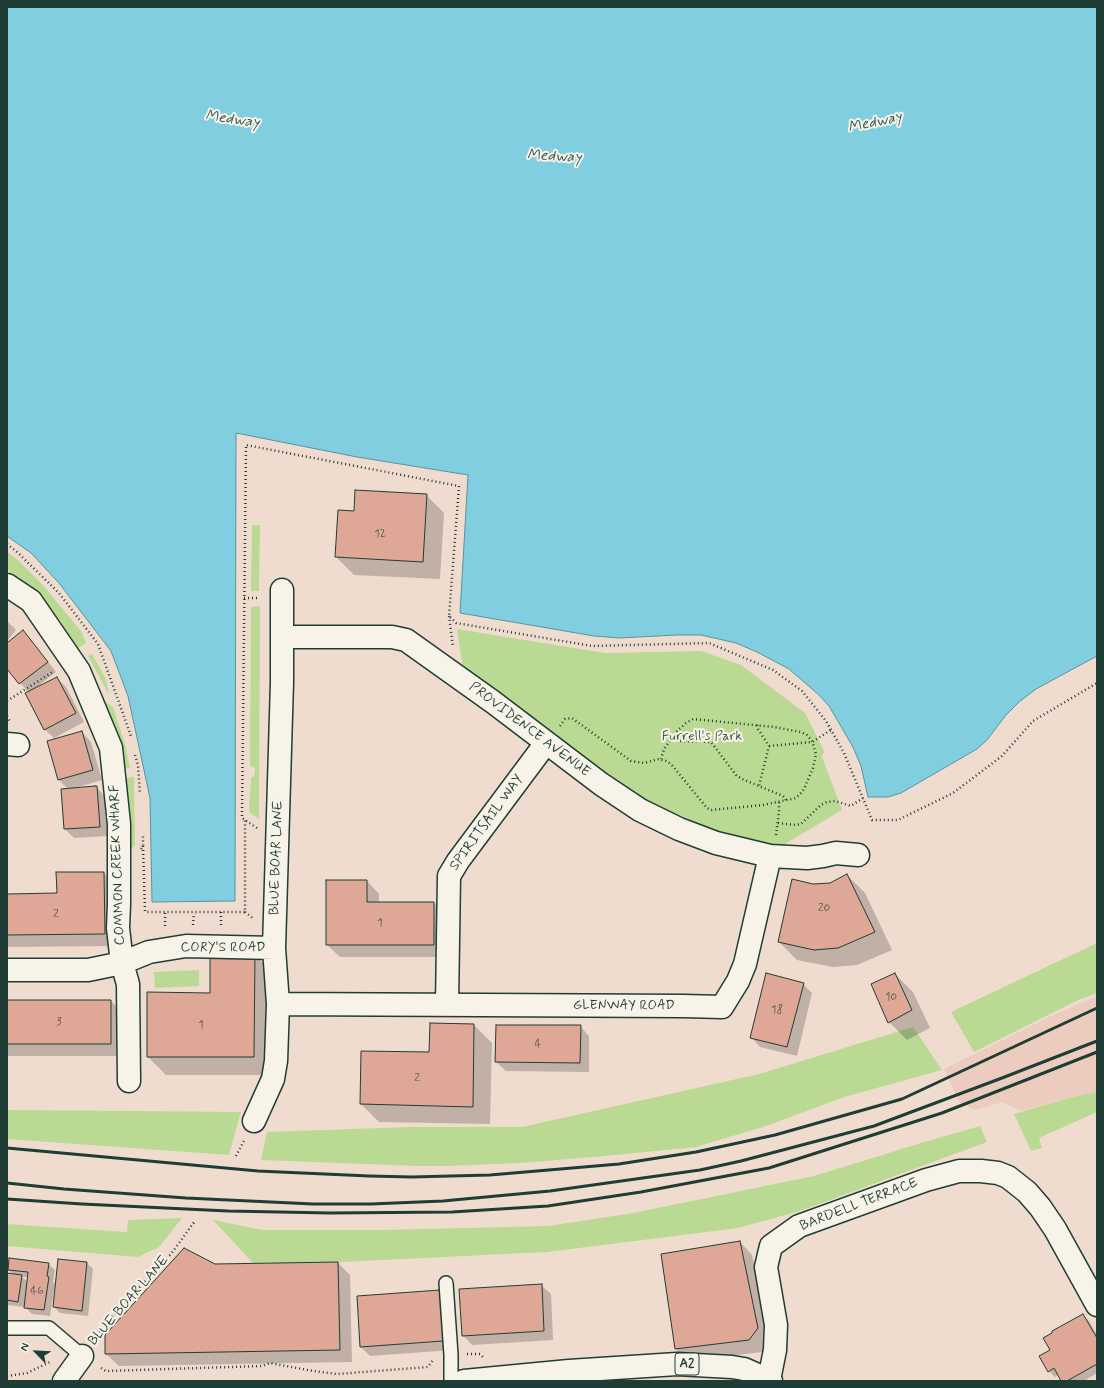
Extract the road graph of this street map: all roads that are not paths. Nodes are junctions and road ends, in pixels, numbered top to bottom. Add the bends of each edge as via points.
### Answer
1 (7, 585) edge
2 (282, 590) dead end
3 (283, 637) junction
4 (546, 744) junction
5 (773, 847) junction
6 (858, 855) dead end
7 (274, 948) junction
8 (122, 963) junction
9 (7, 970) edge
10 (278, 1004) junction
11 (447, 1005) junction
12 (129, 1081) dead end
13 (254, 1121) dead end
14 (446, 1283) dead end
15 (1097, 1305) edge
16 (7, 1328) edge
17 (89, 1361) joint
18 (770, 1380) edge
19 (64, 1381) edge
20 (451, 1381) edge
21 (464, 1381) edge

1 - 8 street, COMMON CREEK WHARF via 31,601 79,671 111,748 119,824 118,928
2 - 3 street, BLUE BOAR LANE
3 - 4 street, PROVIDENCE AVENUE via 392,637 406,640
3 - 7 street, BLUE BOAR LANE
4 - 5 street, PROVIDENCE AVENUE via 622,799 659,820 716,844
4 - 11 street, SPIRITSAIL WAY via 449,876
5 - 6 street via 807,858 836,853
5 - 11 street, GLENWAY ROAD via 745,964 722,1007
7 - 8 street, CORY'S ROAD via 186,946 149,952
7 - 10 street, BLUE BOAR LANE
8 - 9 street, CORY'S ROAD via 88,970
8 - 12 street, COMMON CREEK WHARF via 128,984
10 - 11 street, GLENWAY ROAD
10 - 13 street, BLUE BOAR LANE via 274,1073
14 - 20 lane
15 - 18 street, BARDELL TERRACE via 1055,1229 1027,1192 1004,1175 959,1171 926,1180 799,1226 771,1246 766,1267 776,1325
16 - 17 lane via 49,1328
17 - 19 street, BLUE BOAR LANE
18 - 21 street, A2 via 744,1369 677,1364

